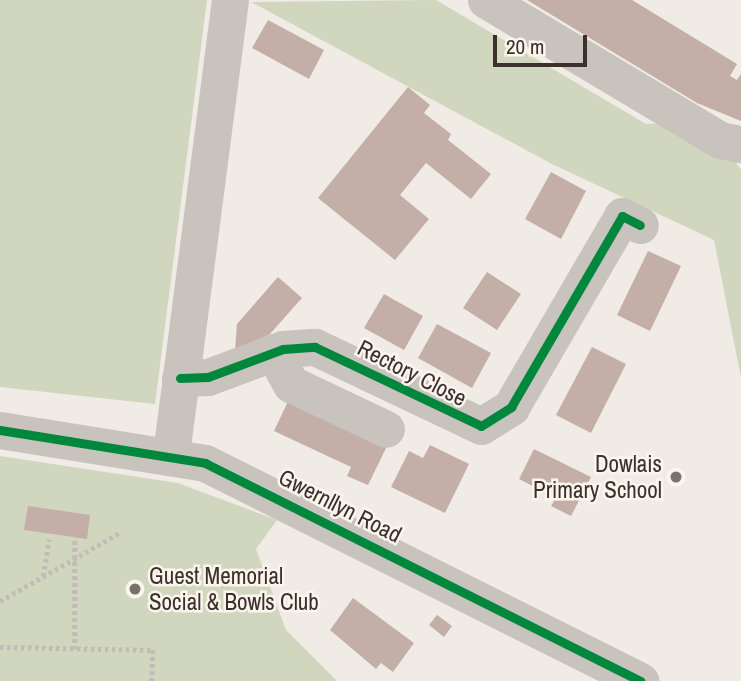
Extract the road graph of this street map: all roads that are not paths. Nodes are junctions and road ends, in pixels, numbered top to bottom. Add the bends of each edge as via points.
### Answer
1 (230, 0) edge
2 (486, 0) edge
3 (741, 144) edge
4 (640, 225) dead end
5 (273, 352) junction
6 (180, 378) junction
7 (386, 429) dead end
8 (0, 430) edge
9 (171, 454) junction
10 (641, 681) edge

1 - 6 street
2 - 3 street via 720,140
4 - 5 street, Rectory Close via 622,216 511,407 481,426 315,347
5 - 6 street, Rectory Close via 208,377
5 - 7 street via 291,384
6 - 9 street
8 - 9 street, Gwernllyn Road
9 - 10 street, Gwernllyn Road via 225,471

